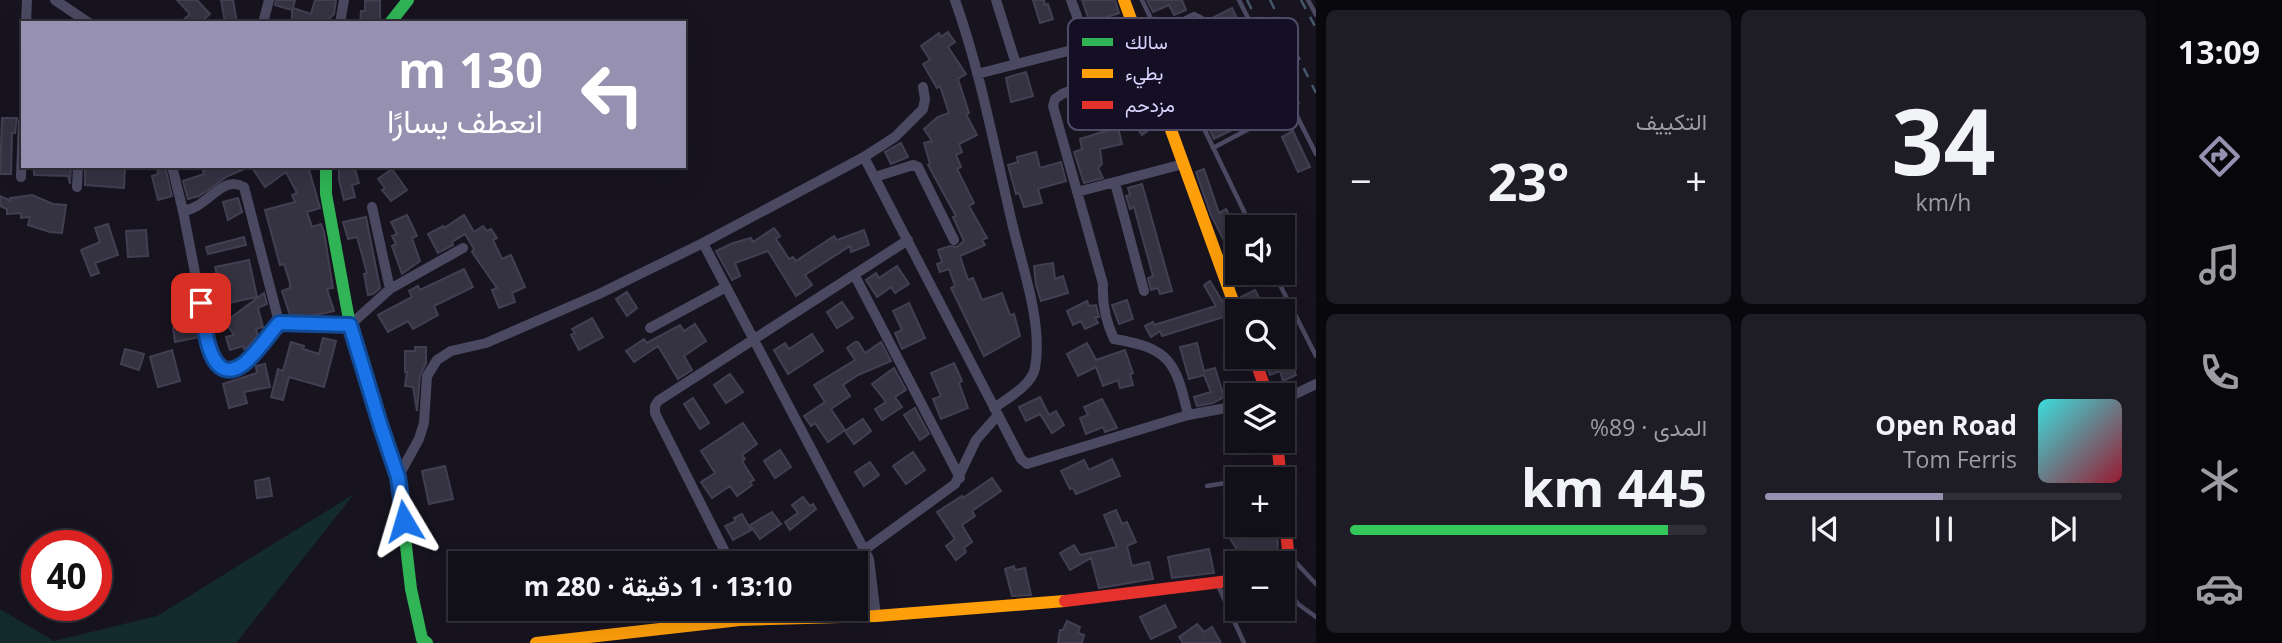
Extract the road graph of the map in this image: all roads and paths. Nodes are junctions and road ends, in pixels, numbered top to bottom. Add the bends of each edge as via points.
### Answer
1 (27, 0) edge
2 (55, 0) edge
3 (269, 0) edge
4 (344, 0) edge
5 (408, 0) edge
6 (955, 0) edge
7 (996, 0) edge
8 (1071, 0) edge
9 (1124, 0) edge
10 (1142, 0) edge
11 (1239, 0) edge
12 (1308, 0) edge
13 (1316, 15) edge
14 (1078, 18) edge
15 (1129, 18) edge
16 (1150, 18) edge
17 (1248, 18) edge
18 (26, 21) edge
19 (85, 21) edge
20 (264, 21) edge
21 (340, 21) edge
22 (392, 21) edge
23 (1068, 51) edge
24 (1016, 64) junction
25 (977, 74) junction
26 (923, 87) dead end
27 (1068, 94) edge
28 (1298, 118) edge
29 (1169, 130) edge
30 (1205, 130) edge
31 (1247, 130) edge
32 (1213, 148) junction
33 (1316, 155) edge
34 (864, 157) junction
35 (1183, 164) junction
36 (21, 168) edge
37 (78, 168) edge
38 (173, 168) edge
39 (326, 168) edge
40 (21, 177) dead end
41 (875, 177) junction
42 (1115, 183) junction
43 (77, 187) dead end
44 (1077, 192) junction
45 (372, 206) dead end
46 (184, 211) junction
47 (1246, 215) edge
48 (908, 240) junction
49 (954, 240) dead end
50 (703, 243) junction
51 (463, 248) dead end
52 (855, 276) junction
53 (1280, 285) edge
54 (726, 287) junction
55 (390, 289) junction
56 (1144, 291) dead end
57 (1232, 299) edge
58 (279, 323) junction
59 (350, 325) junction
60 (650, 328) dead end
61 (754, 338) junction
62 (1316, 356) edge
63 (1316, 384) edge
64 (1295, 394) edge
65 (1225, 408) edge
66 (996, 412) junction
67 (1188, 415) junction
68 (398, 477) junction
69 (960, 478) junction
70 (1225, 483) edge
71 (1207, 486) dead end
72 (724, 551) edge
73 (864, 551) joint
74 (868, 557) edge
75 (1295, 567) edge
76 (1225, 582) edge
77 (1217, 583) junction
78 (1316, 584) edge
79 (1295, 600) edge
80 (868, 616) edge
81 (876, 616) junction
82 (1316, 617) edge
83 (731, 621) edge
84 (427, 643) edge
85 (536, 643) edge
86 (1244, 643) edge

1 - 18 street
2 - 19 street
3 - 20 street
4 - 21 street
5 - 22 street
6 - 25 street
7 - 24 street
8 - 14 street
9 - 15 street
10 - 16 lane
11 - 17 lane
12 - 13 lane
23 - 24 street
24 - 25 street
25 - 66 street via 1037,342 1035,371
26 - 34 street via 923,108 895,137
27 - 44 street via 1055,99 1053,106
28 - 33 lane
29 - 35 street
30 - 32 lane
31 - 32 lane
32 - 47 lane
34 - 41 street
34 - 50 street
35 - 42 street
35 - 57 street
36 - 40 street
37 - 43 street
38 - 46 street
39 - 59 street via 326,194
41 - 48 street
41 - 49 street via 913,164 918,167
42 - 44 street
42 - 56 street
44 - 67 street via 1104,284 1102,298 1114,339 1163,355 1181,383
45 - 55 street
46 - 58 street via 194,210 226,184 236,182 244,187
46 - 58 street via 209,350 220,367 242,365
48 - 52 street
48 - 66 street
50 - 54 street
50 - 68 street via 574,305 437,360 427,376 419,439
51 - 55 street
52 - 61 street
52 - 69 street
53 - 62 lane
54 - 60 street
54 - 61 street
55 - 59 street
58 - 59 street
59 - 68 street
61 - 72 street via 655,406
61 - 73 street
63 - 64 street
65 - 67 street
66 - 67 street via 1027,464
66 - 69 street via 968,454
68 - 84 street via 411,589 422,639
69 - 73 street
70 - 71 lane
74 - 81 street
75 - 78 lane
76 - 77 street
77 - 81 street
77 - 86 lane
79 - 82 lane
80 - 81 street
83 - 85 street

